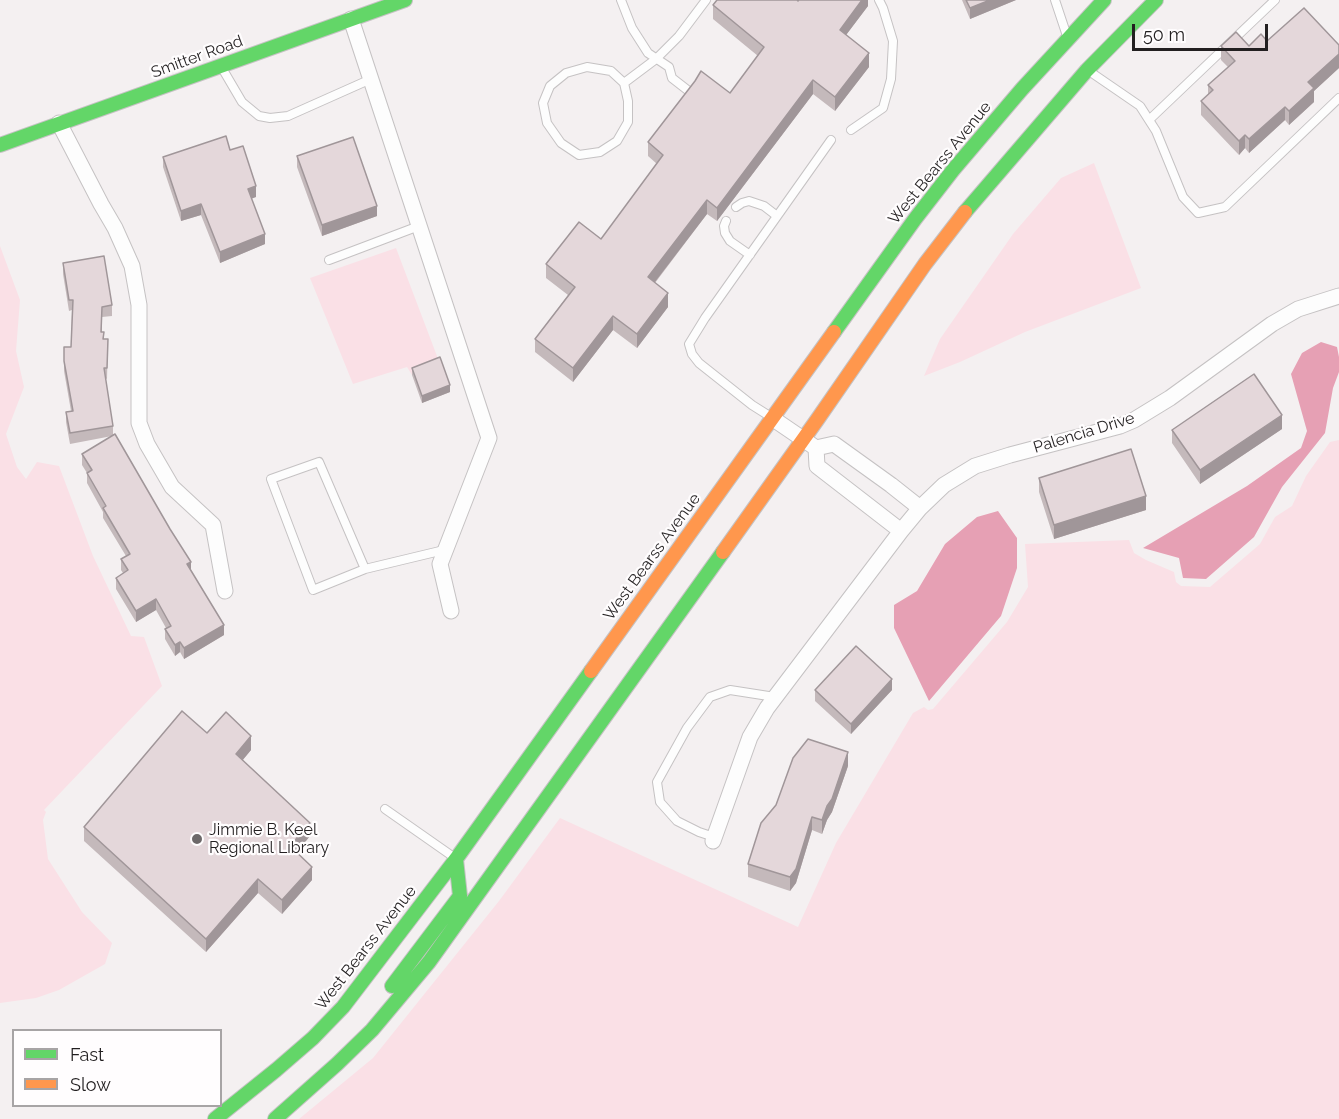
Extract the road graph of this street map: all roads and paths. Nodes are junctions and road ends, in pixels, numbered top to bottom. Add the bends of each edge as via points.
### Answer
1 (405, 0) edge
2 (621, 0) edge
3 (706, 0) edge
4 (879, 0) edge
5 (1055, 0) edge
6 (1104, 0) edge
7 (1156, 0) edge
8 (1275, 0) edge
9 (351, 19) junction
10 (1068, 38) junction
11 (656, 58) junction
12 (220, 66) junction
13 (1087, 70) junction
14 (371, 79) junction
15 (624, 83) junction
16 (690, 92) edge
17 (1339, 98) edge
18 (1149, 120) junction
19 (59, 123) junction
20 (851, 130) dead end
21 (831, 140) dead end
22 (0, 145) edge
23 (736, 207) dead end
24 (777, 216) junction
25 (726, 220) dead end
26 (419, 226) junction
27 (750, 255) junction
28 (329, 260) dead end
29 (1339, 296) edge
30 (772, 418) junction
31 (810, 443) junction
32 (920, 508) junction
33 (902, 531) junction
34 (446, 549) junction
35 (365, 568) junction
36 (225, 591) dead end
37 (451, 612) dead end
38 (775, 697) junction
39 (385, 809) dead end
40 (713, 839) joint
41 (456, 859) junction
42 (372, 1030) junction
43 (215, 1119) edge
44 (275, 1119) edge

1 - 9 main road, Smitter Road
2 - 11 lane via 632,28 648,53
3 - 11 lane via 679,36
4 - 20 lane via 893,41 891,79 883,108
5 - 10 lane
6 - 10 main road, West Bearss Avenue
7 - 13 main road
8 - 18 lane
9 - 12 main road, Smitter Road
9 - 14 street
10 - 30 main road, West Bearss Avenue via 953,170
11 - 15 lane
11 - 16 lane
12 - 14 lane via 242,102 259,116 270,118 288,116
12 - 19 main road, Smitter Road
13 - 18 lane via 1140,106
13 - 31 main road via 925,264
14 - 26 street
15 - 15 lane via 611,71 587,67 566,73 550,86 543,103 548,123 561,143 579,155 600,152 617,141 628,122
17 - 18 lane via 1225,207 1198,213 1183,197
19 - 22 main road, Smitter Road
19 - 36 street via 132,267 139,305 139,423 172,487 213,525
21 - 24 lane
23 - 24 lane via 749,201
24 - 27 lane
25 - 27 lane via 725,233 730,241
26 - 28 lane
26 - 34 street via 489,438
27 - 30 lane via 689,344 699,363
29 - 32 street, Palencia Drive via 1298,309 1272,324 1134,420 975,466 944,485
30 - 31 street
30 - 41 main road, West Bearss Avenue
31 - 32 street via 834,444
31 - 33 street via 817,466
31 - 42 main road via 429,962
32 - 33 street, Palencia Drive
33 - 38 street, Palencia Drive
34 - 35 lane
34 - 37 street via 440,564
35 - 35 lane via 319,462 271,479 313,591
38 - 40 street, Palencia Drive via 750,737
38 - 40 lane via 730,690 710,697 687,728 657,782 660,802 676,821
39 - 41 lane
41 - 42 main road via 460,896 380,1002
41 - 43 main road, West Bearss Avenue via 343,1007 313,1038
42 - 44 main road

